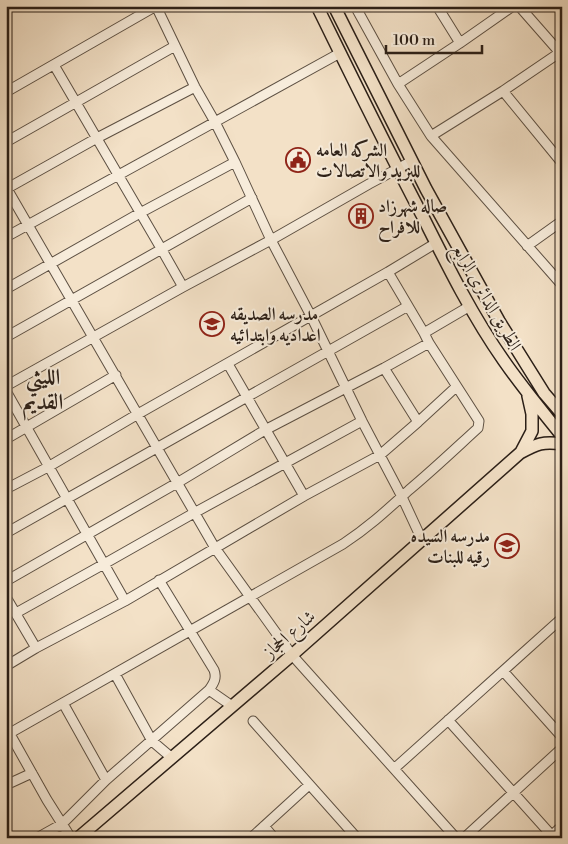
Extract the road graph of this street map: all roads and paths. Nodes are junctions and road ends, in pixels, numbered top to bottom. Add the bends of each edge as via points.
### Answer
1 (156, 6) edge
2 (316, 6) edge
3 (334, 6) edge
4 (355, 6) edge
5 (437, 6) edge
6 (513, 6) edge
7 (519, 6) edge
8 (460, 44) junction
9 (175, 46) junction
10 (340, 53) junction
11 (561, 53) edge
12 (54, 65) junction
13 (398, 84) junction
14 (195, 86) junction
15 (502, 91) junction
16 (6, 92) edge
17 (77, 102) junction
18 (215, 122) junction
19 (431, 136) junction
20 (97, 138) junction
21 (6, 142) edge
22 (412, 161) junction
23 (235, 162) junction
24 (562, 163) edge
25 (397, 169) junction
26 (119, 175) junction
27 (7, 188) edge
28 (252, 198) junction
29 (140, 213) junction
30 (562, 221) edge
31 (28, 225) junction
32 (6, 237) edge
33 (271, 240) junction
34 (436, 243) junction
35 (527, 246) junction
36 (162, 250) junction
37 (51, 264) junction
38 (388, 272) junction
39 (562, 285) edge
40 (183, 287) junction
41 (6, 289) edge
42 (72, 300) junction
43 (408, 306) junction
44 (470, 306) junction
45 (311, 316) junction
46 (424, 333) junction
47 (6, 337) edge
48 (94, 338) junction
49 (429, 343) junction
50 (328, 350) junction
51 (228, 364) junction
52 (384, 368) junction
53 (116, 375) junction
54 (6, 386) edge
55 (346, 387) junction
56 (456, 387) junction
57 (6, 391) edge
58 (528, 393) junction
59 (246, 397) junction
60 (547, 397) junction
61 (562, 397) edge
62 (138, 414) junction
63 (562, 414) edge
64 (362, 421) junction
65 (418, 422) junction
66 (26, 428) junction
67 (265, 430) junction
68 (562, 436) edge
69 (6, 439) edge
70 (562, 444) edge
71 (157, 447) junction
72 (520, 453) junction
73 (380, 455) junction
74 (285, 463) junction
75 (48, 467) junction
76 (178, 483) junction
77 (6, 489) edge
78 (304, 496) junction
79 (402, 497) junction
80 (67, 499) junction
81 (194, 513) junction
82 (6, 532) edge
83 (88, 534) junction
84 (422, 540) junction
85 (215, 548) junction
86 (104, 564) junction
87 (159, 580) junction
88 (6, 581) edge
89 (6, 597) edge
90 (250, 598) junction
91 (124, 600) junction
92 (16, 612) junction
93 (560, 624) edge
94 (191, 630) junction
95 (36, 648) junction
96 (292, 655) junction
97 (6, 666) edge
98 (503, 671) junction
99 (115, 674) junction
100 (209, 690) junction
101 (62, 703) junction
102 (232, 706) junction
103 (448, 720) junction
104 (253, 721) dead end
105 (8, 730) edge
106 (562, 737) edge
107 (152, 741) junction
108 (562, 748) edge
109 (172, 758) junction
110 (395, 768) junction
111 (32, 773) junction
112 (106, 780) junction
113 (6, 785) edge
114 (309, 785) junction
115 (513, 794) junction
116 (62, 824) junction
117 (264, 826) junction
118 (562, 826) edge
119 (553, 837) edge
120 (37, 838) edge
121 (71, 838) edge
122 (78, 838) edge
123 (251, 838) edge
124 (274, 838) edge
125 (356, 838) edge
126 (456, 838) edge
127 (464, 838) edge

1 - 9 street
1 - 12 street
2 - 10 main road, الطريق الدائري الرابع
3 - 22 main road, الطريق الدائري الرابع
4 - 13 street
5 - 8 street
6 - 8 street
7 - 11 street
8 - 13 street
9 - 14 street
9 - 17 street
10 - 18 street
10 - 25 main road, الطريق الدائري الرابع
11 - 15 street
12 - 16 street
12 - 17 street
13 - 19 street
14 - 18 street
14 - 20 street
15 - 19 street
15 - 24 street
17 - 20 street
17 - 21 street
18 - 23 street
18 - 26 street
19 - 35 street
20 - 26 street
20 - 27 street
22 - 25 street
22 - 60 main road, الطريق الدائري الرابع via 499,321
23 - 28 street
23 - 29 street
25 - 33 street
25 - 34 main road, الطريق الدائري الرابع
26 - 29 street
26 - 31 street
27 - 31 street
28 - 33 street
28 - 36 street
29 - 36 street
29 - 37 street
30 - 35 street
31 - 32 street
31 - 37 street
33 - 40 street
33 - 45 street
34 - 38 street
34 - 44 main road, الطريق الدائري الرابع
35 - 39 street
36 - 40 street
36 - 42 street
37 - 41 street
37 - 42 street
38 - 43 street
38 - 45 street
40 - 48 street
42 - 47 street
42 - 48 street
43 - 46 street
43 - 50 street
44 - 46 street
44 - 58 main road, الطريق الدائري الرابع
45 - 50 street
45 - 51 street
46 - 49 street
48 - 53 street
48 - 54 street
49 - 52 street
49 - 56 street
50 - 55 street
50 - 59 street
51 - 59 street
51 - 62 street
52 - 55 street
52 - 65 street
53 - 62 street
53 - 66 street
55 - 64 street
55 - 67 street
56 - 65 street
56 - 79 street via 479,422 478,428
57 - 66 street
58 - 68 main road, الطريق الدائري الرابع
58 - 72 main road, شارع الحجاز via 532,432
59 - 67 street
59 - 71 street
60 - 61 main road
60 - 63 main road, الطريق الدائري الرابع
62 - 71 street
62 - 75 street
64 - 73 street
64 - 74 street
65 - 73 street
66 - 69 street
66 - 75 street
67 - 74 street
67 - 76 street
70 - 72 main road, شارع الحجاز via 542,443
71 - 76 street
71 - 80 street
72 - 84 main road, شارع الحجاز
73 - 78 street
73 - 79 street
74 - 78 street
74 - 81 street
75 - 77 street
75 - 80 street
76 - 81 street
76 - 83 street
78 - 85 street
79 - 84 street
79 - 90 street via 381,517 343,544
80 - 82 street
80 - 83 street
81 - 85 street
81 - 86 street
83 - 86 street
83 - 88 street
84 - 96 main road, شارع الحجاز
85 - 87 street
85 - 90 street
86 - 91 street
86 - 92 street
87 - 91 street
87 - 94 street
89 - 92 street
90 - 94 street
90 - 96 street
91 - 95 street
92 - 95 street
93 - 98 street
94 - 99 street
94 - 100 street via 216,674
95 - 97 street
96 - 102 main road, شارع الحجاز
96 - 110 street
98 - 103 street
98 - 106 street
99 - 101 street
99 - 107 street
100 - 102 street
100 - 107 street
101 - 105 street
101 - 112 street
102 - 109 main road, شارع الحجاز
103 - 110 street
103 - 115 street
104 - 114 street
105 - 111 street
107 - 109 street
107 - 112 street
108 - 115 street
109 - 122 main road, شارع الحجاز
110 - 126 street
111 - 113 street
111 - 116 street
112 - 116 street
114 - 117 street
114 - 125 street
115 - 119 street
115 - 127 street
116 - 120 street
116 - 121 street
117 - 123 street
117 - 124 street
118 - 119 street

